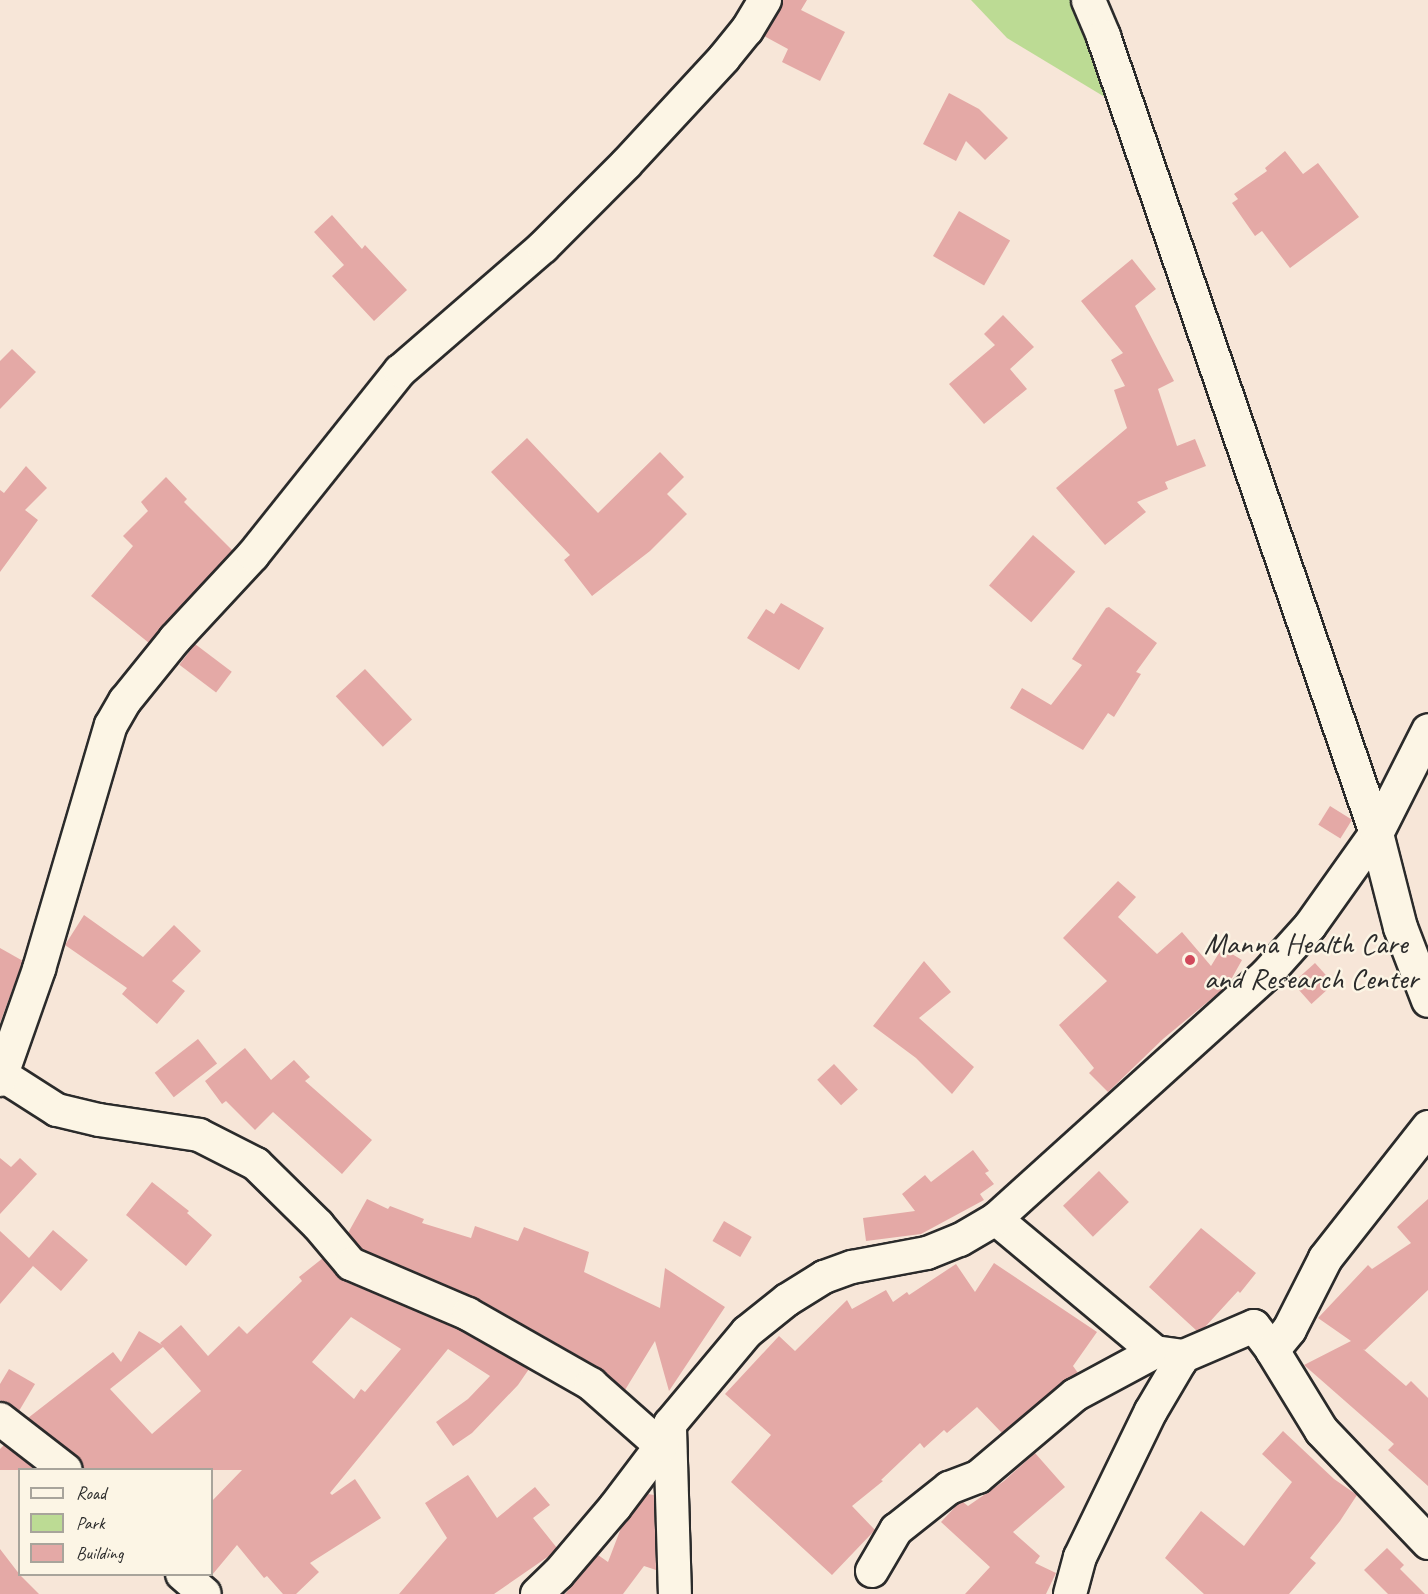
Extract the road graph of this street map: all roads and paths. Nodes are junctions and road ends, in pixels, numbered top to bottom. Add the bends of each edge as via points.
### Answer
1 (765, 0) edge
2 (1088, 0) edge
3 (1428, 730) edge
4 (1376, 833) junction
5 (1428, 1000) edge
6 (1, 1077) edge
7 (1428, 1127) edge
8 (996, 1219) junction
9 (1272, 1350) junction
10 (1170, 1354) junction
11 (0, 1419) edge
12 (665, 1435) junction
13 (63, 1468) edge
14 (1428, 1542) edge
15 (872, 1571) dead end
16 (183, 1576) edge
17 (205, 1594) edge
18 (537, 1594) edge
19 (675, 1594) edge
20 (1070, 1594) edge

1 - 6 street via 724,58 626,164 543,247 400,371 254,555 175,639 125,701 111,725 39,969
2 - 4 main road
3 - 4 main road
4 - 5 main road via 1400,927
4 - 8 street via 1310,926 1266,975
6 - 12 street via 57,1110 199,1135 256,1164 351,1264 468,1314 591,1384
7 - 9 main road via 1325,1258 1289,1329
8 - 10 street
8 - 12 street via 927,1253 852,1267 824,1277 787,1300 747,1332
9 - 10 street via 1254,1326
9 - 14 main road via 1321,1430
10 - 15 street via 1075,1395 978,1478 949,1488 896,1530
10 - 20 street via 1151,1412 1080,1557
11 - 13 street
12 - 18 street via 586,1541
12 - 19 street
16 - 17 street

